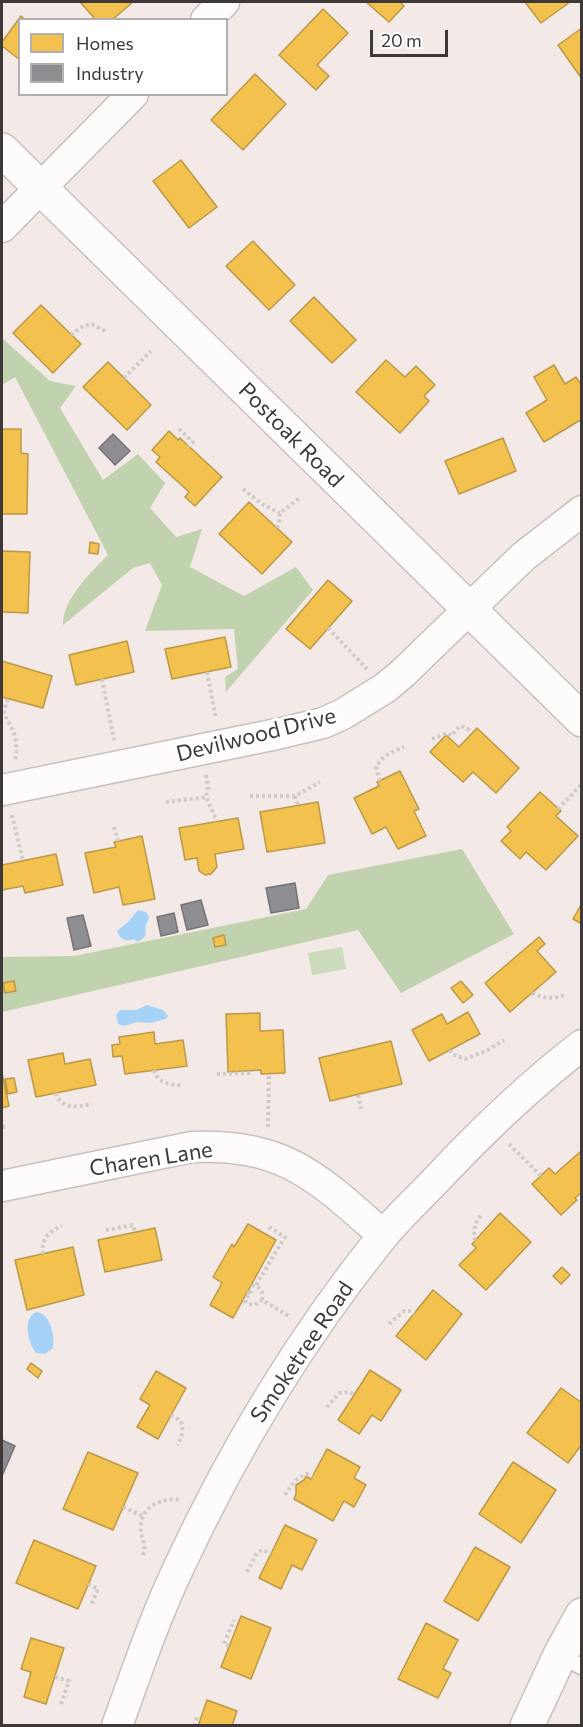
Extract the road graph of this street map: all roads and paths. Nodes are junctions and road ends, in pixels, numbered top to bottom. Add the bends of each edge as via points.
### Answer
1 (224, 2) edge
2 (208, 18) edge
3 (131, 96) edge
4 (2, 150) edge
5 (40, 188) junction
6 (2, 227) edge
7 (105, 331) dead end
8 (71, 335) dead end
9 (151, 351) dead end
10 (124, 378) dead end
11 (179, 429) dead end
12 (188, 446) dead end
13 (243, 489) dead end
14 (301, 497) dead end
15 (582, 511) edge
16 (280, 513) junction
17 (277, 528) dead end
18 (469, 609) junction
19 (328, 628) dead end
20 (207, 672) dead end
21 (102, 679) dead end
22 (385, 688) junction
23 (8, 699) dead end
24 (582, 720) edge
25 (472, 732) dead end
26 (432, 739) dead end
27 (404, 747) dead end
28 (212, 748) junction
29 (119, 766) junction
30 (380, 781) dead end
31 (320, 782) dead end
32 (582, 784) edge
33 (7, 789) edge
34 (250, 796) dead end
35 (295, 796) junction
36 (206, 797) junction
37 (166, 802) dead end
38 (298, 805) dead end
39 (558, 809) dead end
40 (217, 821) dead end
41 (114, 827) dead end
42 (118, 841) dead end
43 (23, 861) dead end
44 (532, 993) dead end
45 (565, 995) dead end
46 (504, 1040) dead end
47 (582, 1045) edge
48 (450, 1050) dead end
49 (154, 1070) dead end
50 (252, 1071) dead end
51 (217, 1074) dead end
52 (269, 1074) dead end
53 (183, 1085) dead end
54 (56, 1093) dead end
55 (358, 1095) dead end
56 (92, 1104) dead end
57 (361, 1109) dead end
58 (490, 1124) junction
59 (265, 1154) junction
60 (541, 1176) dead end
61 (2, 1186) edge
62 (482, 1214) dead end
63 (267, 1226) dead end
64 (62, 1227) dead end
65 (106, 1230) dead end
66 (135, 1232) dead end
67 (383, 1235) junction
68 (476, 1240) dead end
69 (43, 1254) dead end
70 (256, 1285) junction
71 (262, 1300) junction
72 (414, 1314) dead end
73 (389, 1324) dead end
74 (313, 1330) junction
75 (354, 1395) dead end
76 (327, 1407) dead end
77 (171, 1415) dead end
78 (177, 1445) dead end
79 (312, 1477) dead end
80 (285, 1495) dead end
81 (123, 1507) dead end
82 (205, 1513) junction
83 (143, 1516) junction
84 (271, 1553) dead end
85 (143, 1555) dead end
86 (247, 1572) dead end
87 (88, 1584) dead end
88 (91, 1605) dead end
89 (582, 1615) edge
90 (234, 1620) dead end
91 (229, 1646) dead end
92 (571, 1661) edge
93 (55, 1677) dead end
94 (61, 1704) dead end
95 (200, 1718) dead end
96 (535, 1722) edge
97 (117, 1725) edge
98 (194, 1725) edge

1 - 2 street
3 - 5 street
4 - 5 street, Postoak Road
5 - 6 street
5 - 18 street, Postoak Road
7 - 8 path via 92,324
9 - 10 path
11 - 12 path via 193,442
13 - 16 path
14 - 16 path
15 - 18 street, Devilwood Drive via 524,556
16 - 17 path
18 - 22 street, Devilwood Drive
18 - 24 street, Postoak Road
19 - 22 path
20 - 28 path
21 - 29 path
22 - 28 street, Devilwood Drive via 323,723
23 - 33 path via 4,707 16,739 16,757
25 - 26 path via 460,726 451,736 447,733
27 - 30 path via 380,760 376,767
28 - 29 street, Devilwood Drive
28 - 36 path
29 - 33 street, Devilwood Drive
31 - 35 path
32 - 39 path
33 - 43 path
34 - 35 path
35 - 38 path
36 - 37 path
36 - 40 path
41 - 42 path
44 - 45 path via 553,999
46 - 48 path via 465,1059
47 - 58 street, Smoketree Road
49 - 53 path via 161,1082
50 - 51 path
52 - 59 path
54 - 56 path via 64,1105
55 - 57 path
58 - 60 path
58 - 67 street, Smoketree Road
59 - 61 street, Charen Lane via 242,1148 192,1147
59 - 67 street, Charen Lane via 310,1174
62 - 68 path via 476,1224
63 - 70 path via 285,1237
64 - 69 path via 46,1237
65 - 66 path via 133,1224
67 - 74 street, Smoketree Road
70 - 71 path via 261,1288
70 - 71 path via 245,1301 255,1305
71 - 74 path
72 - 73 path via 404,1311
74 - 82 street, Smoketree Road via 280,1377
75 - 76 path via 339,1393
77 - 78 path via 182,1425
79 - 80 path via 300,1476
81 - 83 path
82 - 83 path via 171,1498 158,1502
82 - 97 street, Smoketree Road via 134,1675
83 - 85 path
84 - 86 path via 257,1553
87 - 88 path via 98,1588
89 - 92 street
90 - 91 path via 225,1644
92 - 96 street
93 - 94 path via 69,1681
95 - 98 path

